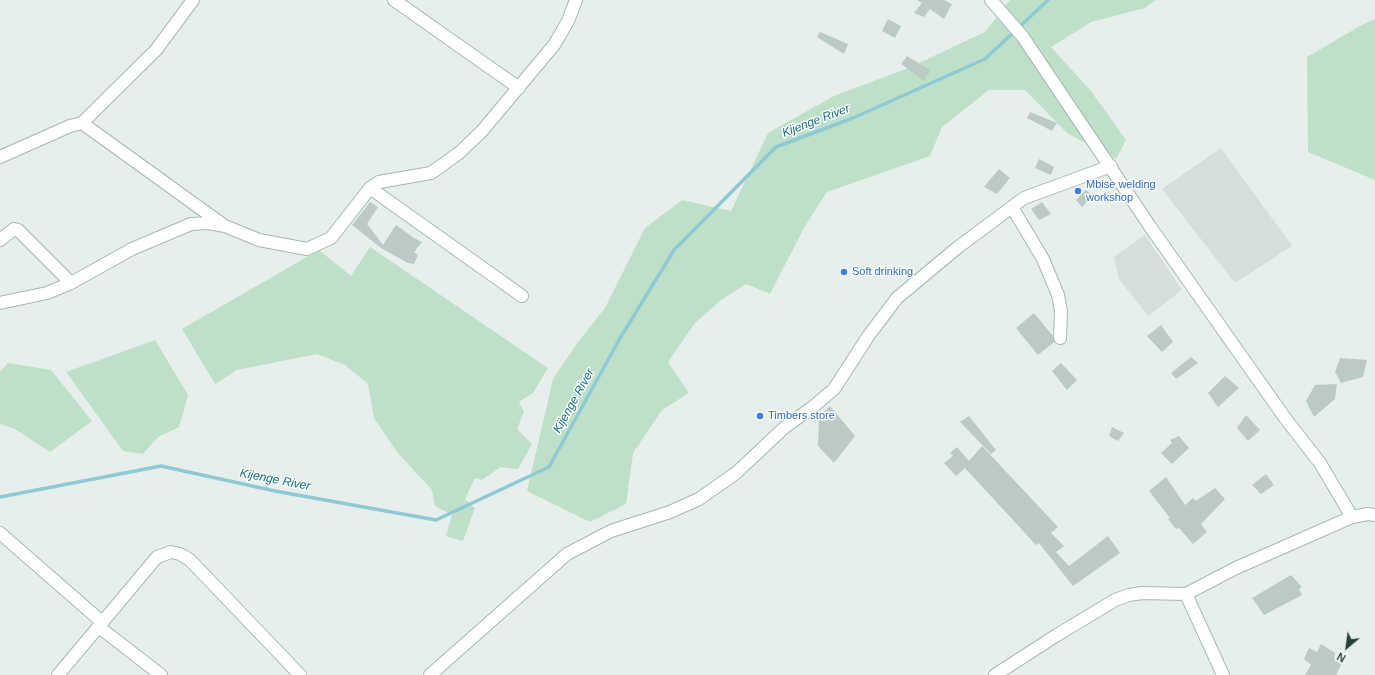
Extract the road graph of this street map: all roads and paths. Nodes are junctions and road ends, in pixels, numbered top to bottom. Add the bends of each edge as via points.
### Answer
1 (193, 0) edge
2 (394, 0) edge
3 (576, 0) edge
4 (991, 0) edge
5 (519, 88) junction
6 (82, 123) junction
7 (0, 157) edge
8 (1111, 166) junction
9 (370, 188) junction
10 (1012, 207) junction
11 (225, 226) junction
12 (0, 240) edge
13 (71, 283) junction
14 (522, 296) dead end
15 (0, 303) edge
16 (1060, 338) dead end
17 (1375, 515) edge
18 (1352, 517) junction
19 (0, 533) edge
20 (1186, 594) junction
21 (100, 624) junction
22 (58, 675) edge
23 (161, 675) edge
24 (300, 675) edge
25 (430, 675) edge
26 (995, 675) edge
27 (1222, 675) edge

1 - 6 street via 156,50
2 - 5 street
3 - 5 street via 568,21 554,45
4 - 8 street via 1023,37
5 - 9 street via 482,131 445,164 431,173 379,182
6 - 7 street
6 - 11 street
8 - 10 street via 1036,192
8 - 18 street via 1149,225 1284,418 1320,463
9 - 11 street via 331,238 307,249 259,240
9 - 14 street
10 - 16 street via 1043,258 1058,295 1061,311
10 - 25 street via 902,292 834,389 786,426 736,473 698,499 670,512 611,531 567,554
11 - 13 street via 209,223 191,224 132,250
12 - 13 street via 18,230
13 - 15 street via 47,293
17 - 18 street
18 - 20 street via 1236,568
19 - 21 street
20 - 26 street via 1142,593 1115,600
20 - 27 street
21 - 22 street
21 - 23 street
21 - 24 street via 157,557 171,552 180,554 190,560

